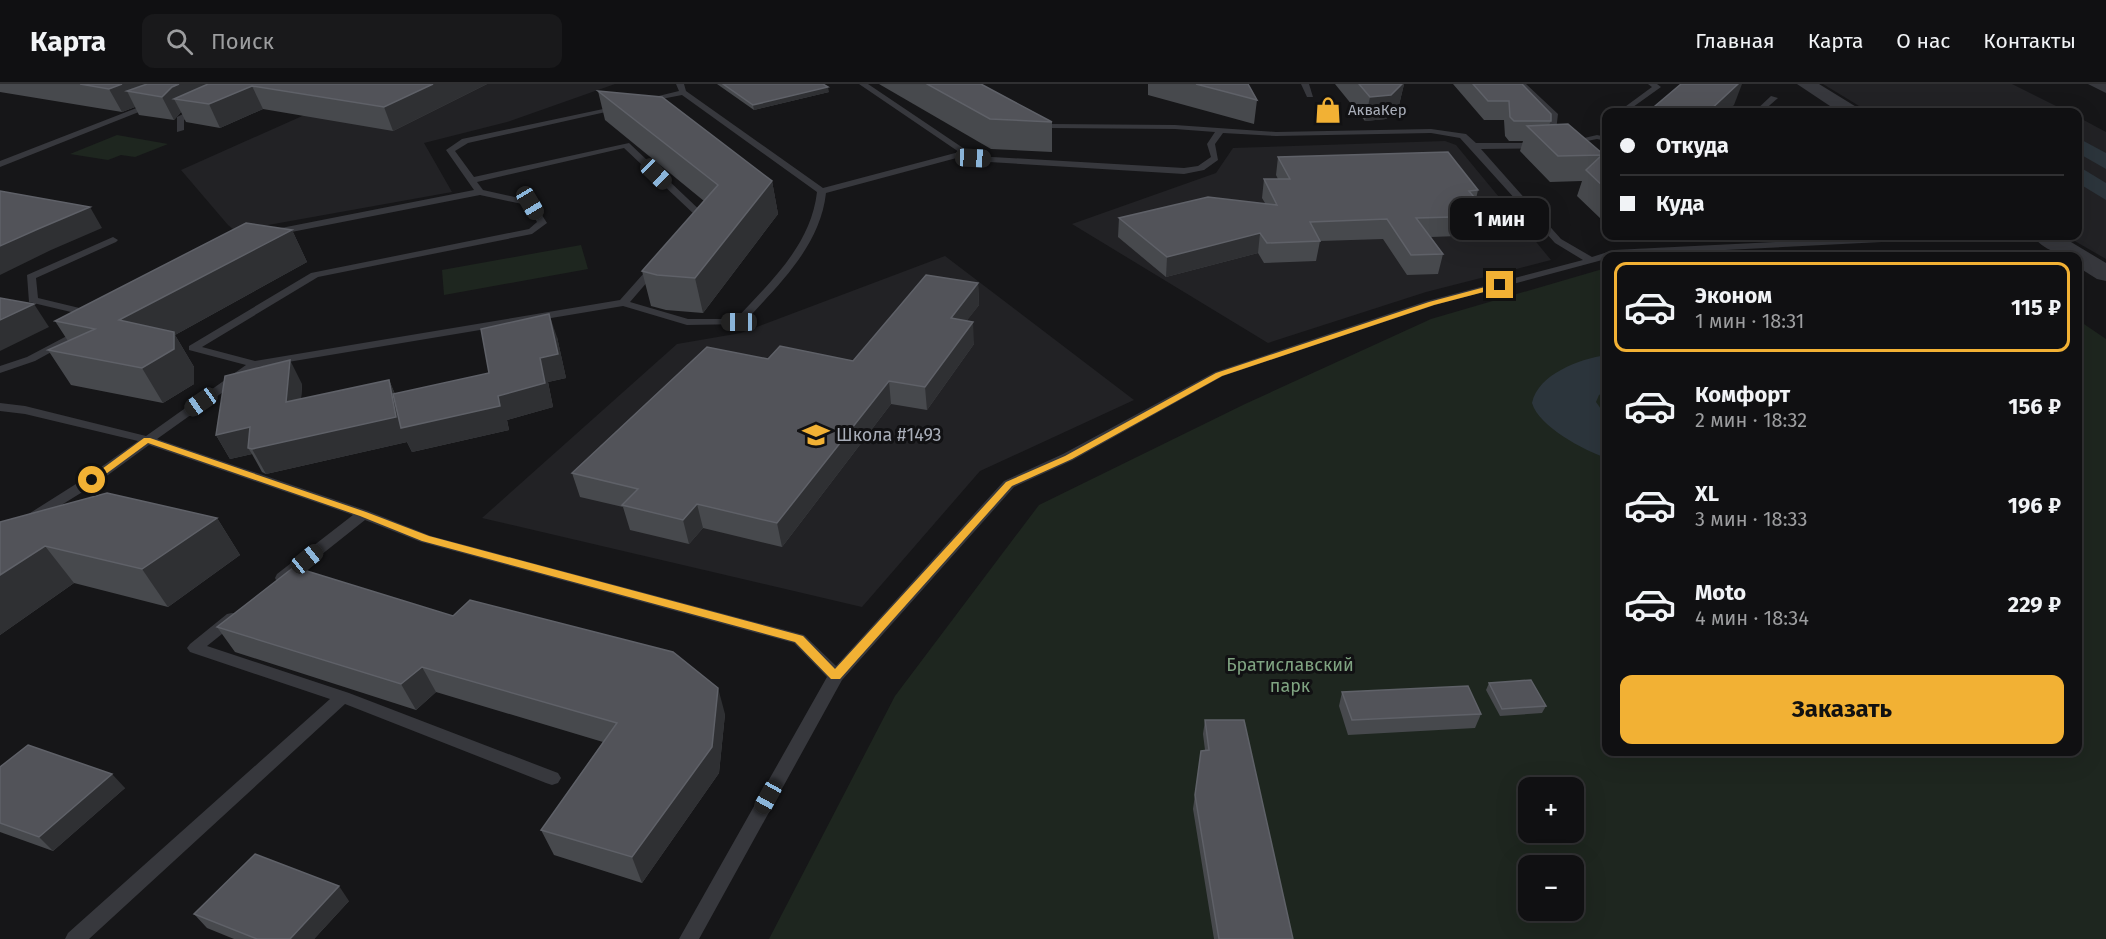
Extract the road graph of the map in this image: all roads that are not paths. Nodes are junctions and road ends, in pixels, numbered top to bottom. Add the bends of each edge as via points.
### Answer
1 (863, 84) edge
2 (1305, 84) edge
3 (1522, 84) edge
4 (1653, 84) edge
5 (1806, 84) edge
6 (2095, 84) edge
7 (681, 88) edge
8 (2106, 89) edge
9 (1310, 95) dead end
10 (1774, 98) dead end
11 (163, 101) edge
12 (637, 102) edge
13 (626, 105) edge
14 (208, 106) edge
15 (1628, 108) edge
16 (1763, 108) edge
17 (1845, 108) edge
18 (1028, 116) edge
19 (180, 130) edge
20 (1220, 131) junction
21 (1602, 131) edge
22 (1597, 137) junction
23 (1602, 139) edge
24 (1474, 146) junction
25 (1551, 146) junction
26 (965, 153) junction
27 (0, 164) edge
28 (474, 180) junction
29 (822, 191) junction
30 (480, 192) junction
31 (685, 234) edge
32 (262, 237) edge
33 (113, 240) dead end
34 (1764, 240) edge
35 (2052, 240) edge
36 (1626, 252) edge
37 (2071, 252) edge
38 (1602, 256) edge
39 (1589, 259) junction
40 (2082, 259) edge
41 (661, 261) edge
42 (2104, 272) edge
43 (622, 303) junction
44 (255, 364) junction
45 (0, 370) edge
46 (0, 406) edge
47 (147, 440) junction
48 (363, 514) junction
49 (0, 538) edge
50 (269, 588) edge
51 (241, 611) edge
52 (836, 676) junction
53 (343, 697) junction
54 (552, 778) dead end
55 (75, 939) edge
56 (689, 939) edge

1 - 26 lane
2 - 9 lane
3 - 25 lane via 1554,114
4 - 15 lane via 1657,87
5 - 17 street
6 - 8 street
7 - 12 lane
7 - 29 lane
10 - 16 lane
11 - 27 lane
13 - 28 lane via 465,141 450,150
14 - 19 lane via 180,119
18 - 20 lane via 1049,126
20 - 24 lane via 1431,131 1463,136
20 - 26 lane via 1210,144 1215,158 1202,168 1184,171 973,158
21 - 22 lane
22 - 23 lane
22 - 25 lane
24 - 25 lane
24 - 39 lane via 1558,241
26 - 29 lane
28 - 30 lane
28 - 31 lane via 626,145 701,216
29 - 43 lane via 822,207 796,259 739,322 687,322
30 - 32 lane
30 - 44 lane via 530,203 542,223 532,231 315,275 193,348
33 - 45 lane via 31,277 33,300 107,318 31,359
34 - 36 lane
35 - 37 street
38 - 39 lane
39 - 52 lane via 1431,303 1219,374 1068,458 1009,484
40 - 42 street
41 - 43 lane
43 - 44 lane
44 - 47 lane
46 - 47 lane
47 - 48 lane
47 - 49 lane
48 - 50 lane
48 - 52 lane via 426,539 799,639
51 - 53 lane via 195,648
52 - 56 lane
53 - 54 lane
53 - 55 lane

